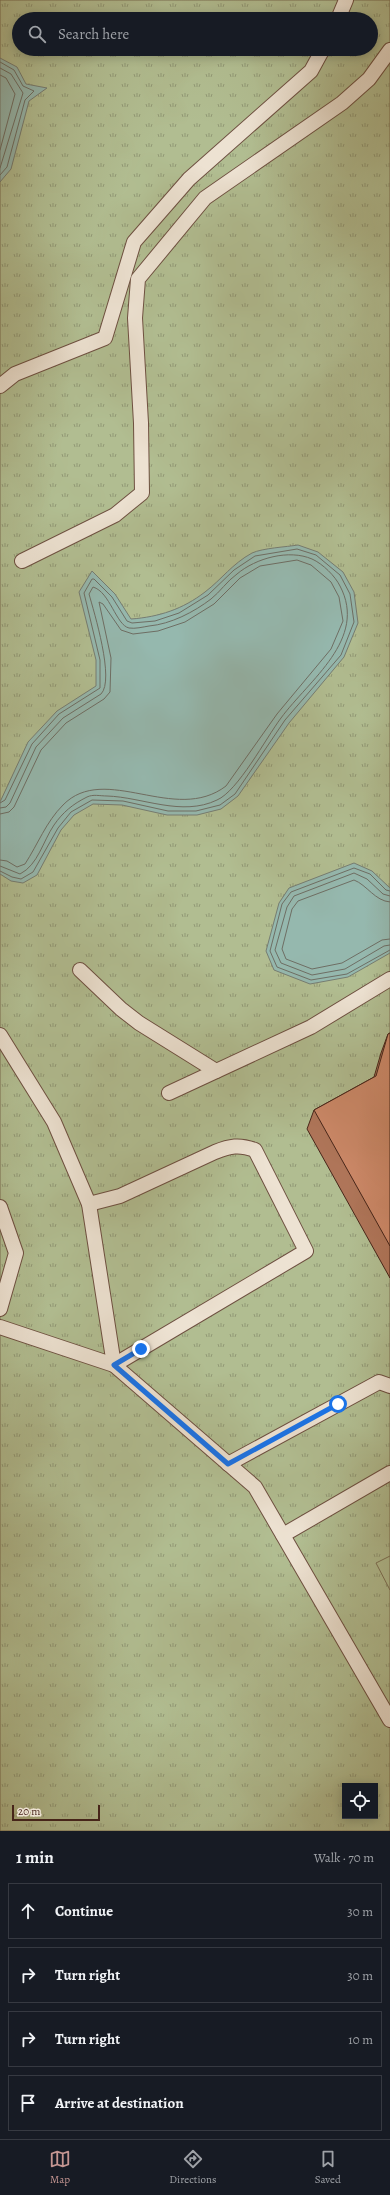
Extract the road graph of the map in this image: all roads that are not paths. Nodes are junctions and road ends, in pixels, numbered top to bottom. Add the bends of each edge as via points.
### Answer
1 (346, 0) edge
2 (341, 12) edge
3 (390, 50) edge
4 (319, 56) edge
5 (0, 386) edge
6 (22, 561) dead end
7 (80, 970) dead end
8 (390, 979) edge
9 (0, 1035) edge
10 (216, 1071) junction
11 (169, 1093) dead end
12 (89, 1204) junction
13 (0, 1207) edge
14 (0, 1309) edge
15 (0, 1327) edge
16 (114, 1365) junction
17 (390, 1386) edge
18 (228, 1464) junction
19 (390, 1473) edge
20 (283, 1534) junction
21 (390, 1720) edge

1 - 2 lane
3 - 6 lane via 369,79 342,103 205,198 138,279 135,318 142,493 115,515
4 - 5 lane via 311,71 189,179 134,242 104,338 15,374
7 - 10 lane via 139,1023
8 - 10 lane via 311,1027
9 - 12 lane via 54,1122
10 - 11 lane
12 - 16 lane
12 - 16 lane via 120,1196 215,1152 241,1145 255,1150 306,1251
13 - 14 lane via 16,1253
15 - 16 lane
16 - 18 lane
17 - 18 lane via 379,1382
18 - 20 lane via 255,1487
19 - 20 lane
20 - 21 lane

